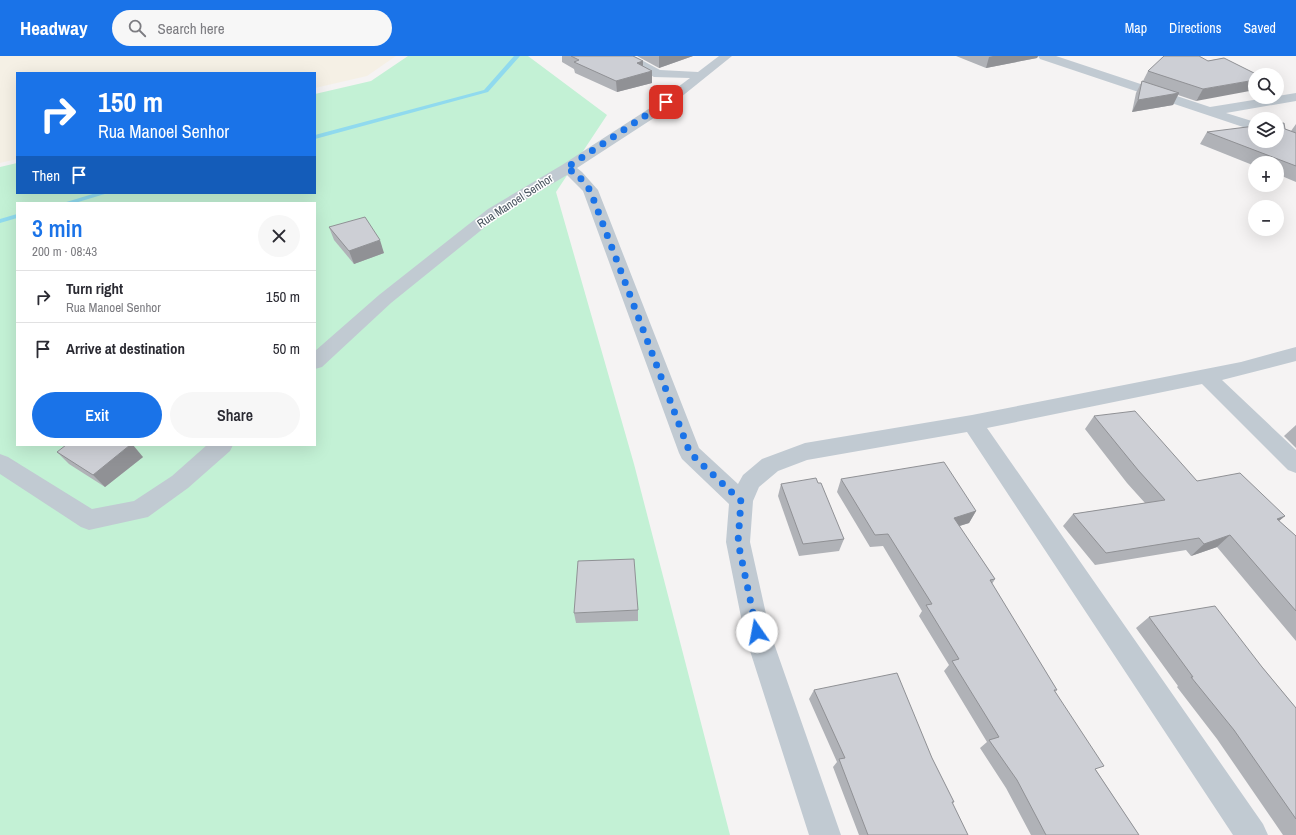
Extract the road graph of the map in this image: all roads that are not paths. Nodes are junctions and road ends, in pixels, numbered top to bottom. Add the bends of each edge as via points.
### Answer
1 (625, 56) edge
2 (726, 56) edge
3 (1044, 56) edge
4 (700, 76) junction
5 (1296, 97) edge
6 (1210, 111) junction
7 (1248, 125) edge
8 (566, 168) junction
9 (1296, 354) edge
10 (316, 361) edge
11 (1206, 376) junction
12 (972, 423) junction
13 (221, 446) edge
14 (0, 463) edge
15 (1296, 464) edge
16 (741, 501) junction
17 (825, 835) edge
18 (1252, 835) edge

1 - 4 street via 658,74
2 - 4 street, Rua Manoel Senhor
3 - 6 street
4 - 8 street, Rua Manoel Senhor via 655,111
5 - 6 street
6 - 7 street
8 - 10 street, Rua Manoel Senhor via 494,212 385,299
8 - 16 street via 577,174 590,190 690,453
9 - 11 street
11 - 12 street
11 - 15 street
12 - 16 street via 805,452 770,465 750,481
12 - 18 street
13 - 14 street via 180,482 140,510 89,520
16 - 17 street via 738,542 757,632

